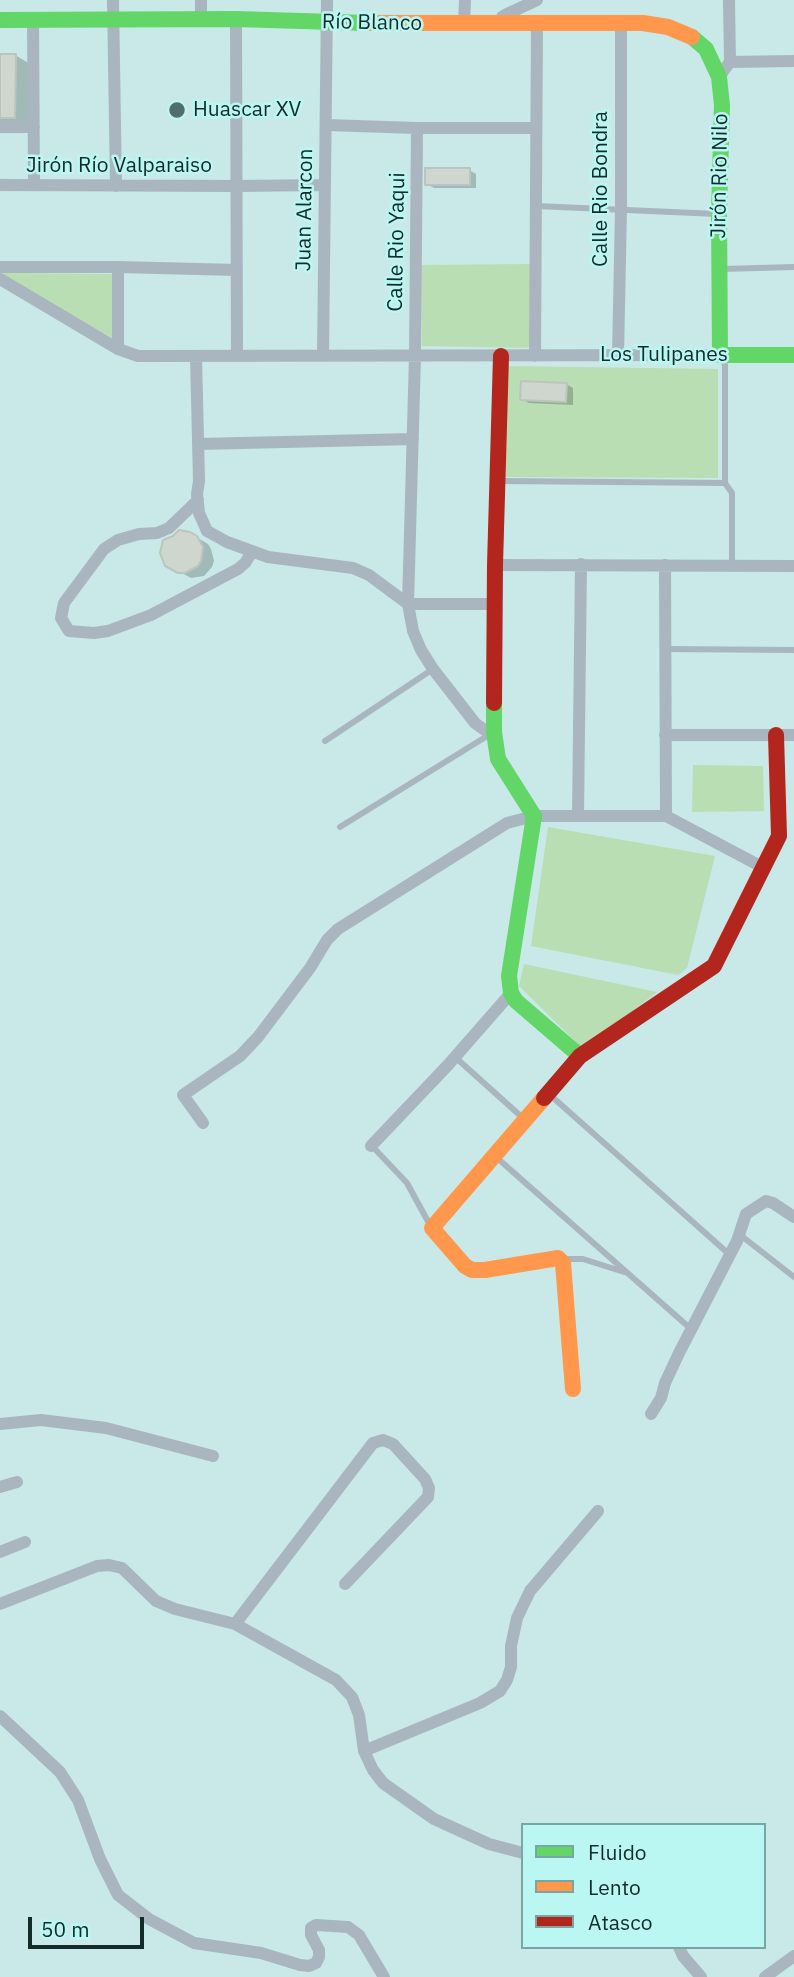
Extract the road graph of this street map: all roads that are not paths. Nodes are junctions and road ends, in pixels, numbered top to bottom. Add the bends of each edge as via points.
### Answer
1 (113, 0) edge
2 (201, 0) edge
3 (327, 0) edge
4 (465, 0) edge
5 (537, 0) edge
6 (729, 0) edge
7 (113, 19) junction
8 (201, 19) junction
9 (236, 19) junction
10 (0, 20) edge
11 (33, 20) junction
12 (327, 23) junction
13 (537, 23) junction
14 (621, 23) junction
15 (464, 24) junction
16 (499, 24) junction
17 (794, 61) edge
18 (730, 62) junction
19 (719, 77) junction
20 (326, 125) junction
21 (34, 127) junction
22 (0, 128) edge
23 (417, 128) junction
24 (536, 128) junction
25 (0, 185) edge
26 (34, 185) junction
27 (325, 185) junction
28 (116, 186) junction
29 (237, 186) junction
30 (536, 206) junction
31 (621, 209) junction
32 (719, 214) junction
33 (0, 267) edge
34 (118, 267) junction
35 (794, 267) edge
36 (237, 270) junction
37 (719, 270) junction
38 (0, 279) edge
39 (118, 349) junction
40 (618, 355) junction
41 (720, 355) junction
42 (794, 355) edge
43 (237, 356) junction
44 (323, 356) junction
45 (415, 356) junction
46 (501, 356) junction
47 (535, 356) junction
48 (196, 357) junction
49 (413, 439) junction
50 (198, 444) junction
51 (497, 481) junction
52 (726, 483) junction
53 (198, 500) junction
54 (252, 552) junction
55 (581, 564) junction
56 (495, 565) junction
57 (665, 565) junction
58 (732, 566) junction
59 (794, 566) edge
60 (408, 604) junction
61 (495, 604) junction
62 (665, 649) junction
63 (794, 650) edge
64 (433, 668) junction
65 (494, 732) junction
66 (665, 735) junction
67 (776, 735) junction
68 (794, 735) edge
69 (325, 741) dead end
70 (578, 815) junction
71 (534, 816) junction
72 (666, 816) junction
73 (340, 827) dead end
74 (764, 868) junction
75 (511, 993) junction
76 (580, 1056) junction
77 (455, 1057) junction
78 (547, 1093) junction
79 (524, 1120) junction
80 (203, 1123) dead end
81 (372, 1146) joint
82 (494, 1156) junction
83 (794, 1217) edge
84 (432, 1228) junction
85 (739, 1234) junction
86 (730, 1255) junction
87 (558, 1258) junction
88 (628, 1273) junction
89 (794, 1277) edge
90 (691, 1329) junction
91 (573, 1389) dead end
92 (651, 1414) dead end
93 (0, 1424) edge
94 (213, 1456) dead end
95 (17, 1482) dead end
96 (0, 1487) edge
97 (598, 1511) dead end
98 (25, 1542) dead end
99 (0, 1552) edge
100 (345, 1584) dead end
101 (0, 1604) edge
102 (235, 1624) junction
103 (0, 1716) edge
104 (365, 1751) junction
105 (521, 1852) edge
106 (680, 1949) edge
107 (794, 1956) edge
108 (384, 1977) edge
109 (701, 1977) edge
110 (765, 1977) edge

1 - 7 street
2 - 8 street
3 - 12 street, Juan Alarcon
4 - 15 street
5 - 16 street via 502,17
6 - 18 street
7 - 8 street, Río Blanco
7 - 11 street, Río Blanco
7 - 28 street
8 - 9 street, Río Blanco
9 - 12 street, Río Blanco
9 - 29 street
10 - 11 street, Río Blanco
11 - 21 street
12 - 15 street, Río Blanco
12 - 20 street, Juan Alarcon
13 - 14 street, Río Blanco
13 - 16 street, Río Blanco
13 - 24 street
14 - 19 street, Río Blanco via 668,27 689,34 706,49
14 - 31 street, Calle Rio Bondra
15 - 16 street, Río Blanco
17 - 18 street
18 - 19 street
19 - 32 street, Jirón Rio Nilo
20 - 23 street
20 - 27 street, Juan Alarcon
21 - 22 street
21 - 26 street
23 - 24 street
23 - 45 street, Calle Rio Yaqui
24 - 30 street
25 - 26 street, Jirón Río Valparaiso
26 - 28 street, Jirón Río Valparaiso
27 - 29 street, Jirón Río Valparaiso
27 - 44 street, Juan Alarcon
28 - 29 street, Jirón Río Valparaiso
29 - 36 street
30 - 31 lane
30 - 47 street
31 - 32 lane
31 - 40 street, Calle Rio Bondra
32 - 37 street, Jirón Rio Nilo
33 - 34 street
34 - 36 street
34 - 39 street
35 - 37 lane
36 - 43 street
37 - 41 street, Jirón Rio Nilo
38 - 39 street
39 - 48 street, Los Tulipanes via 138,356
40 - 41 street, Los Tulipanes
40 - 47 street, Los Tulipanes
41 - 42 street, Los Tulipanes
41 - 52 lane via 725,365
43 - 44 street, Los Tulipanes
43 - 48 street, Los Tulipanes
44 - 45 street, Los Tulipanes
45 - 46 street, Los Tulipanes
45 - 49 street, Calle Rio Yaqui
46 - 47 street, Los Tulipanes
46 - 51 street
48 - 50 street
49 - 50 street
49 - 60 street, Calle Rio Yaqui
50 - 53 street
51 - 52 lane
51 - 56 street
52 - 58 lane via 732,494
53 - 54 street via 207,531
53 - 54 street via 169,528 118,540 104,549 64,603 61,618 69,631 107,631 151,615 238,569
54 - 60 street via 354,568
55 - 56 street
55 - 57 street
55 - 70 street
56 - 61 street
57 - 58 street
57 - 62 street
58 - 59 street
60 - 61 street
60 - 64 street, Calle Rio Yaqui via 413,631
61 - 65 street
62 - 63 lane
62 - 66 street
64 - 65 street, Calle Rio Yaqui via 475,723
64 - 69 lane
65 - 71 street via 498,759
65 - 73 lane
66 - 67 street
66 - 72 street
67 - 68 street
67 - 74 street via 779,836
70 - 71 street
70 - 72 street
71 - 75 street via 509,976
71 - 80 street via 507,823 338,929 258,1037 240,1056 183,1095
72 - 74 street
74 - 76 street via 714,966
75 - 76 street
75 - 77 street
76 - 78 street
77 - 79 lane
77 - 81 street
78 - 79 street
78 - 86 lane
79 - 82 street
81 - 84 lane via 407,1183
82 - 84 street
82 - 88 lane
83 - 85 street via 766,1202 746,1214
84 - 87 street via 472,1270
85 - 86 street
85 - 89 lane
86 - 90 street
87 - 88 lane via 583,1259
87 - 91 street via 563,1263
88 - 90 lane
90 - 92 street
93 - 94 street via 41,1420 106,1428
95 - 96 street
97 - 104 street via 530,1591 517,1618 511,1667 500,1691
98 - 99 street
100 - 102 street via 428,1497 425,1479 393,1444 383,1440 373,1443
101 - 102 street via 109,1565 121,1568 156,1601
102 - 104 street via 335,1680 352,1697
103 - 108 street via 60,1772 78,1800 118,1895 149,1919 194,1943 309,1966 319,1958 311,1928 316,1924 348,1927 359,1935
104 - 105 street via 383,1783 434,1819 489,1844
106 - 109 street
107 - 110 street

